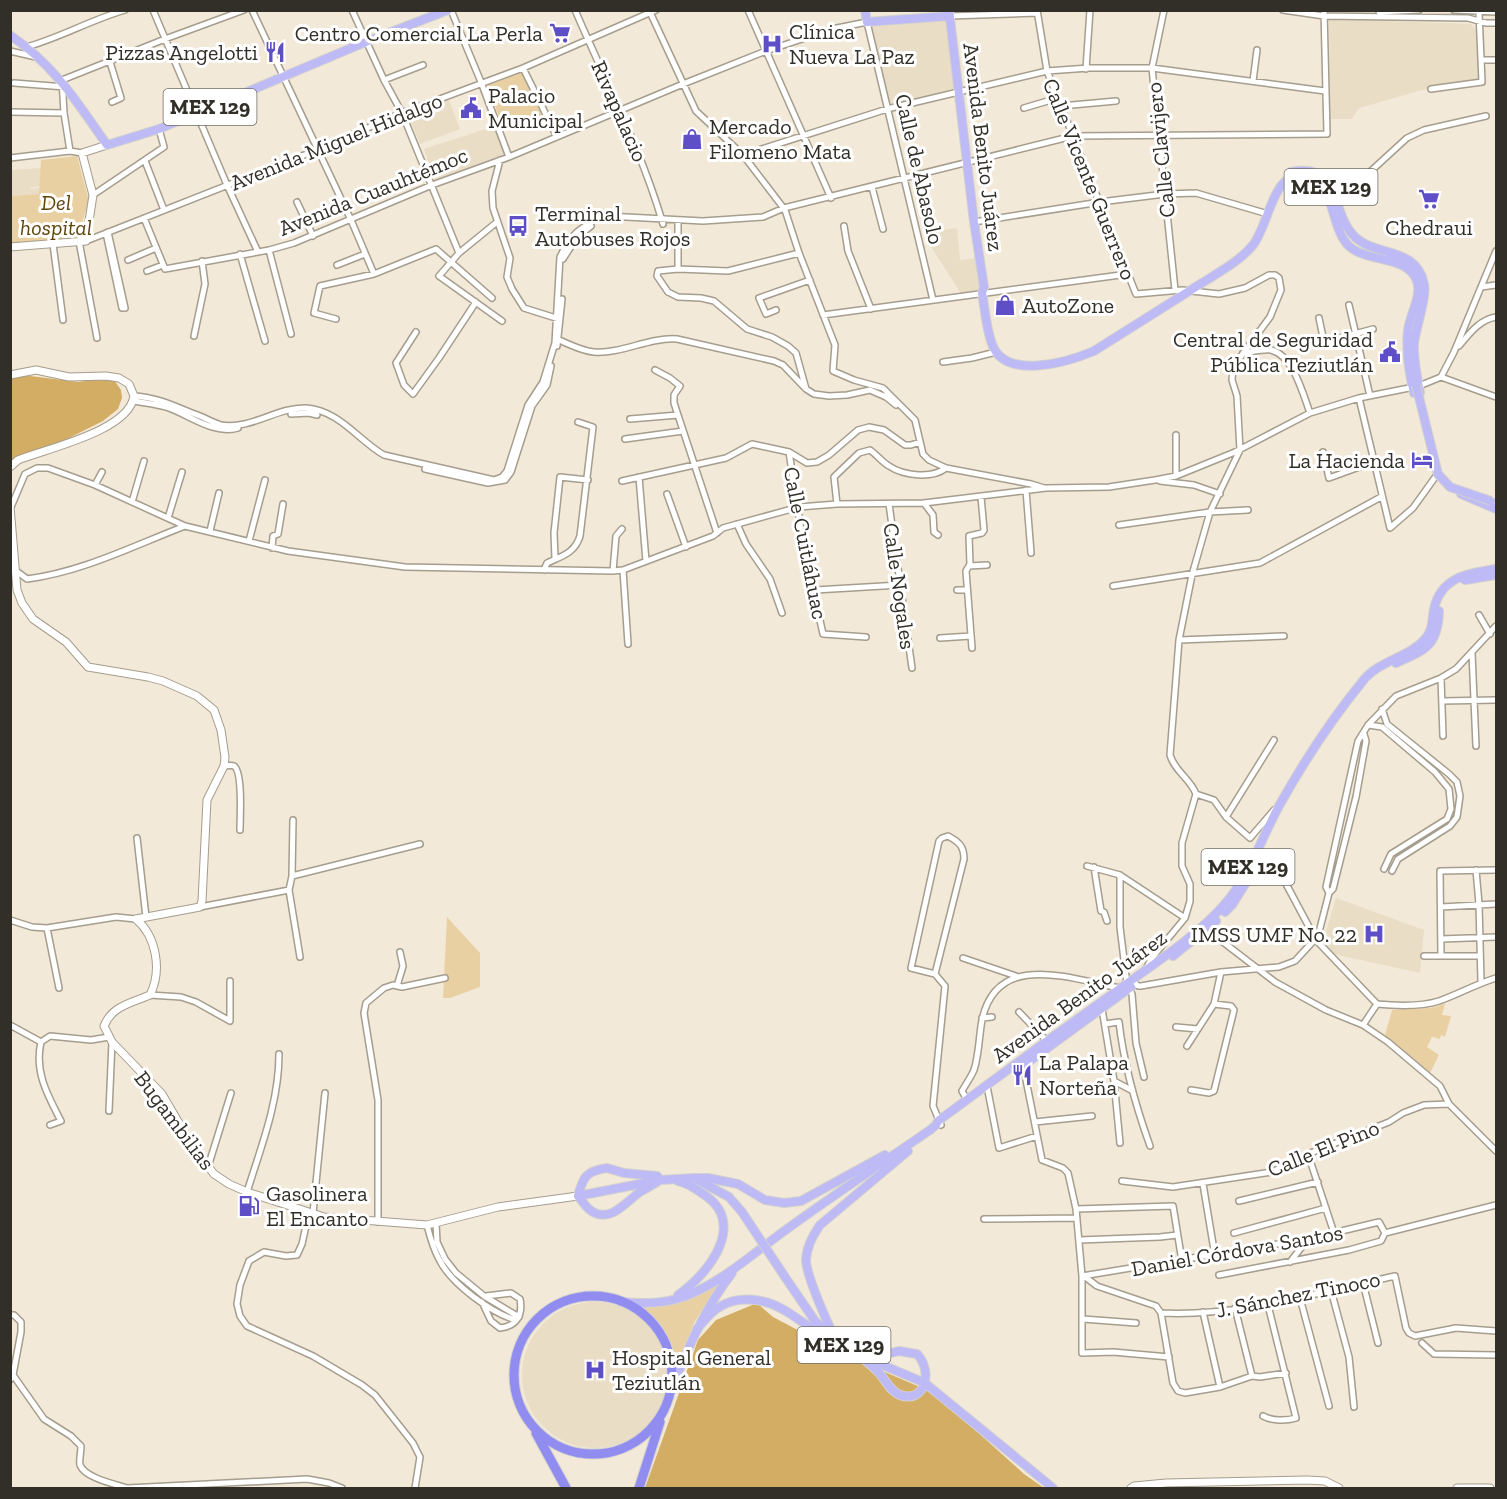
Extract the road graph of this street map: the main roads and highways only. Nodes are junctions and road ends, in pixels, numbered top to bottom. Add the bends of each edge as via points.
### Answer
1 (451, 10) edge
2 (865, 10) edge
3 (949, 13) edge
4 (867, 22) joint
5 (10, 35) edge
6 (107, 145) junction
7 (1340, 226) junction
8 (10, 247) edge
9 (10, 375) edge
10 (1416, 386) junction
11 (10, 467) edge
12 (1495, 504) edge
13 (10, 506) edge
14 (13, 566) edge
15 (1497, 569) edge
16 (1497, 575) edge
17 (1205, 928) junction
18 (1129, 985) junction
19 (1022, 1064) junction
20 (987, 1089) junction
21 (936, 1125) junction
22 (694, 1178) junction
23 (665, 1179) junction
24 (578, 1196) junction
25 (736, 1268) junction
26 (670, 1301) junction
27 (621, 1302) junction
28 (697, 1329) junction
29 (837, 1341) junction
30 (859, 1355) junction
31 (926, 1383) junction
32 (672, 1387) junction
33 (661, 1420) junction
34 (532, 1425) junction
35 (566, 1488) edge
36 (639, 1488) edge
37 (1053, 1488) edge
38 (1131, 1488) edge
39 (1339, 1488) edge
40 (1457, 1488) edge
41 (1490, 1488) edge

1 - 6 main road, MEX 129 via 159,129
2 - 4 main road, Calle de Abasolo
3 - 4 main road, Avenida Cuauhtémoc
3 - 7 main road, Avenida Benito Juárez / MEX 129 via 984,291 994,346 1005,362 1058,364 1094,351 1252,246 1277,191 1290,177 1314,178 1334,205
5 - 6 main road via 64,85
6 - 8 main road, Avenida Miguel Hidalgo via 82,153 93,198 83,241
7 - 10 main road, MEX 129 via 1351,248 1406,267 1417,281 1419,293 1407,346
7 - 12 main road, MEX 129, bridge via 1363,249 1412,265 1421,278 1423,292 1411,345 1416,385 1438,474 1450,487
9 - 11 main road via 36,370 69,377 119,378 129,384 134,398 120,418 97,432 18,460
10 - 12 main road, MEX 129 via 1444,478
10 - 12 main road, MEX 129 via 1436,476 1446,488
13 - 14 main road
14 - 24 main road, Bugambilias via 17,590 33,619 66,642 88,667 163,681 206,702 217,717 224,765 207,800 204,892 200,907 136,919 148,931 155,947 156,973 150,995 119,1008 108,1016 104,1026 110,1039 162,1094 214,1174 247,1192 324,1217 427,1225 498,1207
15 - 17 main road, Avenida Benito Juárez / MEX 129 via 1473,572 1446,584 1425,640 1363,680 1279,805 1241,881
16 - 17 main road, Avenida Benito Juárez / MEX 129 via 1473,578 1449,588 1431,644 1367,682 1284,807 1246,884 1232,905
17 - 18 main road, Avenida Benito Juárez / MEX 129
17 - 18 main road, Avenida Benito Juárez / MEX 129
18 - 19 main road, Avenida Benito Juárez / MEX 129 via 1102,1009
18 - 19 main road, Avenida Benito Juárez / MEX 129 via 1046,1040
19 - 20 main road, Avenida Benito Juárez / MEX 129
20 - 21 main road, Avenida Benito Juárez / MEX 129
20 - 21 main road, Avenida Benito Juárez / MEX 129
21 - 22 main road via 801,1201 765,1200 738,1185
21 - 25 main road, Avenida Benito Juárez / MEX 129
21 - 29 main road via 820,1225 811,1239 806,1260
22 - 23 main road
22 - 29 main road, MEX 129, bridge via 729,1197 815,1321
23 - 24 main road
23 - 24 main road via 607,1168 593,1170 582,1181
23 - 24 main road via 609,1214 596,1214
23 - 26 main road via 686,1183 706,1195 720,1208 725,1231 716,1253 695,1283
25 - 26 main road via 692,1294
25 - 28 main road
26 - 27 main road
27 - 32 highway via 648,1318 660,1334 672,1365
27 - 34 highway via 610,1298 572,1299 536,1320 517,1357 514,1379 521,1408
28 - 29 main road via 720,1306 755,1300 773,1304
28 - 32 main road
29 - 30 main road, MEX 129
30 - 31 main road, MEX 129
30 - 31 main road via 897,1394 913,1395
30 - 31 main road via 906,1351 917,1354 927,1371
31 - 37 main road, MEX 129
32 - 33 highway
33 - 34 highway via 627,1446 603,1453 581,1452 550,1441
33 - 36 highway
34 - 35 highway
38 - 39 main road via 1167,1483 1325,1480
40 - 41 main road

